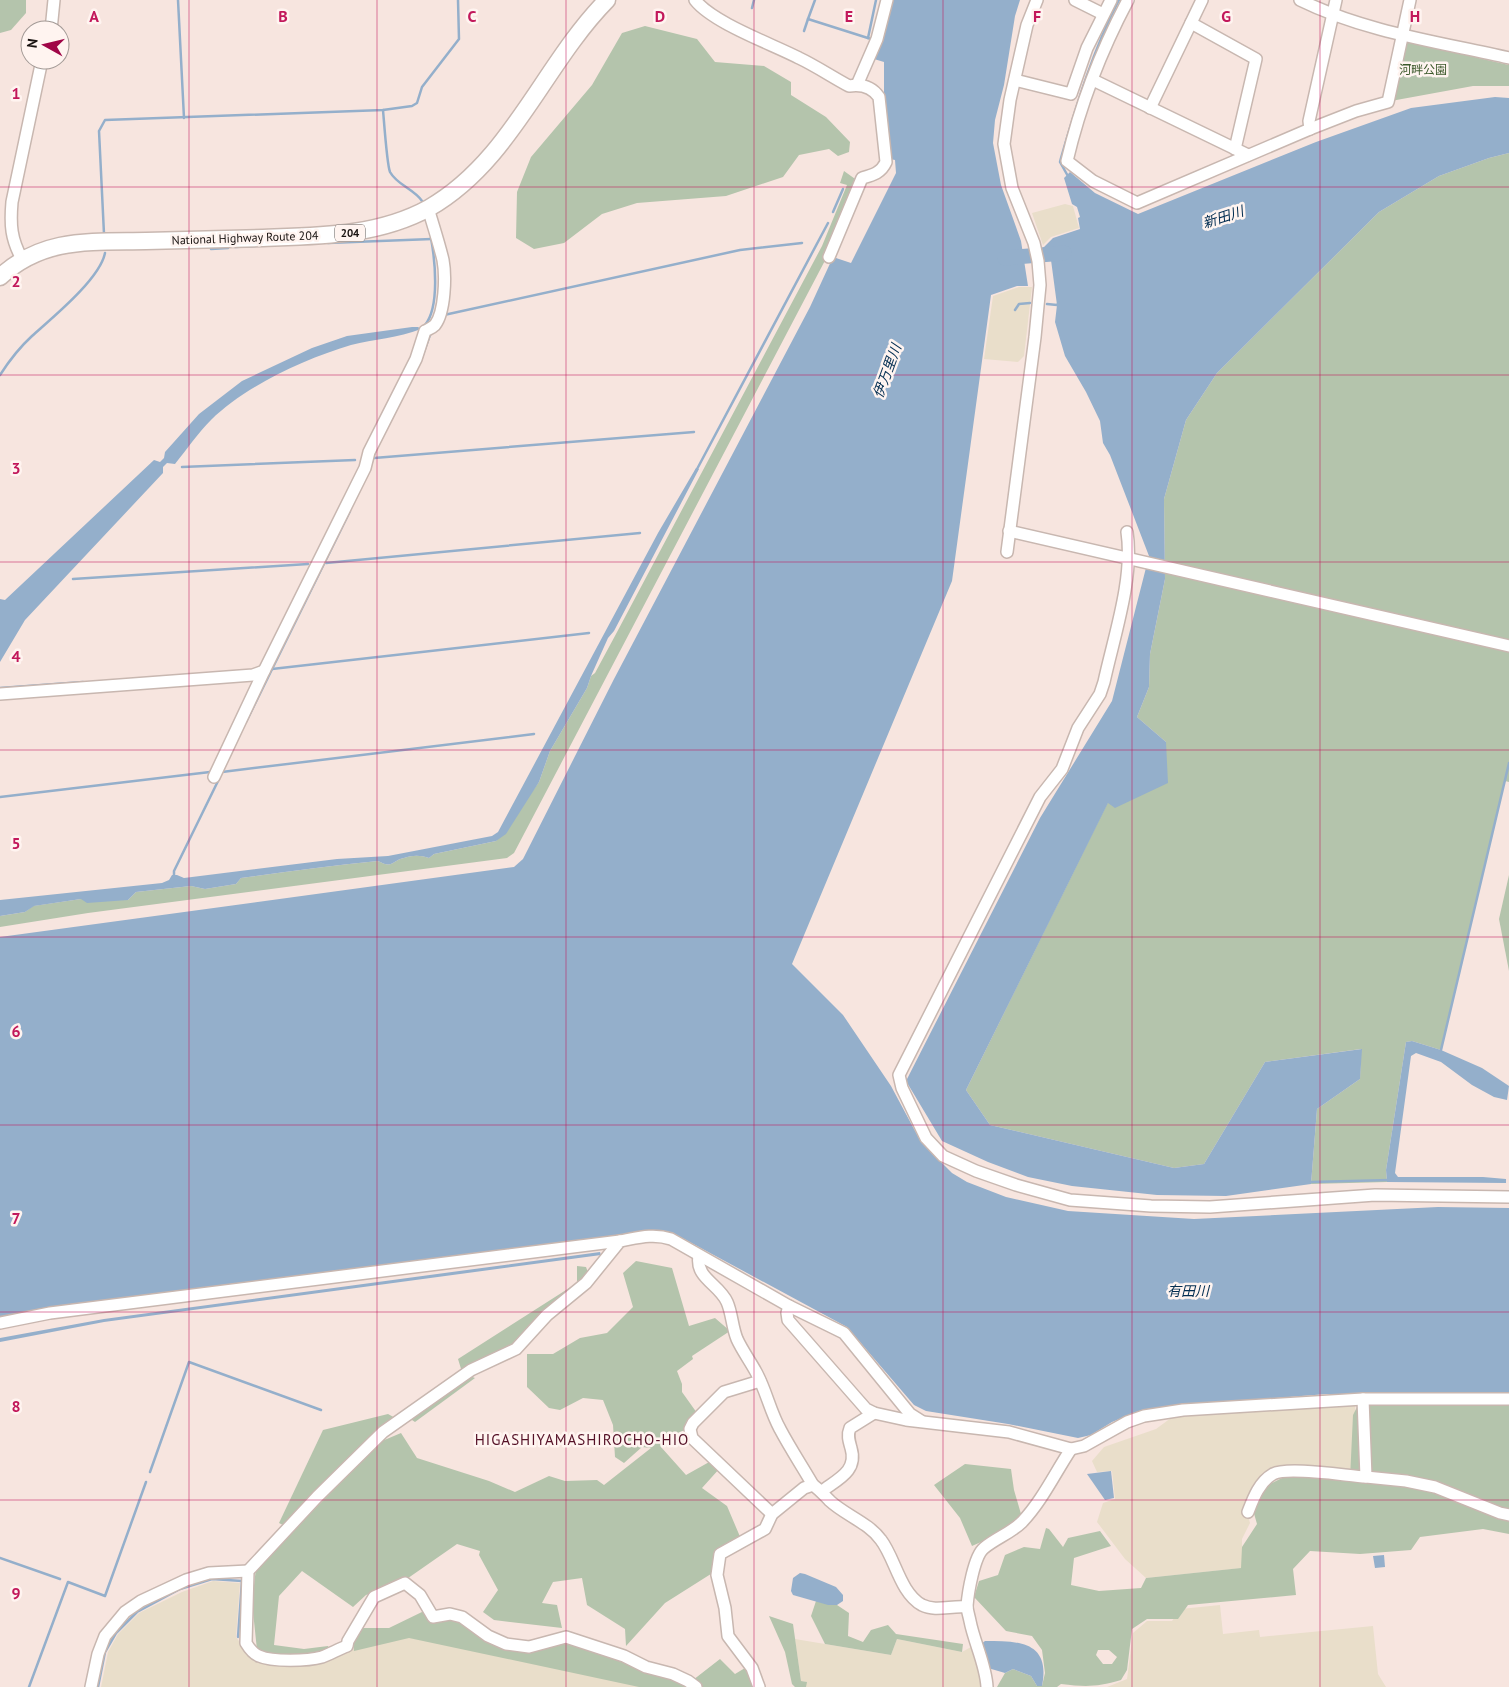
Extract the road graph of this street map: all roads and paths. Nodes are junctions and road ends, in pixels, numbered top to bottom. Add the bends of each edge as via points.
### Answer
1 (54, 0) edge
2 (607, 0) edge
3 (695, 0) edge
4 (887, 0) edge
5 (1037, 0) edge
6 (1075, 0) edge
7 (1110, 0) edge
8 (1128, 0) edge
9 (1202, 0) edge
10 (1300, 0) edge
11 (1336, 0) edge
12 (1410, 0) edge
13 (1103, 14) junction
14 (1333, 14) junction
15 (52, 20) edge
16 (1191, 23) junction
17 (1402, 34) junction
18 (1509, 58) edge
19 (40, 70) edge
20 (1014, 80) junction
21 (1093, 80) junction
22 (857, 85) junction
23 (1150, 108) junction
24 (1310, 129) junction
25 (1235, 149) junction
26 (1248, 155) junction
27 (428, 208) junction
28 (829, 257) dead end
29 (22, 259) junction
30 (0, 277) edge
31 (1009, 531) junction
32 (1127, 532) dead end
33 (1007, 552) dead end
34 (1133, 560) junction
35 (1509, 646) edge
36 (264, 671) junction
37 (0, 694) edge
38 (214, 777) dead end
39 (1509, 1197) edge
40 (620, 1241) junction
41 (699, 1256) junction
42 (789, 1306) junction
43 (0, 1323) edge
44 (760, 1381) junction
45 (1509, 1398) edge
46 (1363, 1399) junction
47 (874, 1413) junction
48 (921, 1421) junction
49 (1070, 1449) junction
50 (1366, 1477) junction
51 (818, 1488) junction
52 (1248, 1512) dead end
53 (772, 1514) junction
54 (1509, 1515) edge
55 (248, 1572) junction
56 (967, 1607) junction
57 (91, 1687) edge
58 (696, 1687) edge
59 (759, 1687) edge
60 (987, 1687) edge

1 - 15 street
2 - 27 highway, National Highway Route 204 / 204 via 576,36 481,168
3 - 22 street via 701,8 739,30 800,58 849,86
4 - 22 street via 877,39
5 - 20 street via 1027,25
6 - 13 street
7 - 13 street
8 - 21 street
9 - 16 street
10 - 14 street
11 - 14 street
12 - 17 street
13 - 20 street via 1087,48 1072,94
14 - 17 street
14 - 24 street via 1309,121
16 - 23 street
16 - 25 street via 1256,59
17 - 18 street
17 - 24 street via 1388,102
19 - 29 street via 12,202 10,226
20 - 31 street via 1004,144 1012,188 1034,243 1040,285
21 - 23 street
21 - 26 street via 1067,161 1093,181 1138,204
22 - 28 street via 874,91 879,97 886,162 873,175 862,178
23 - 25 street
24 - 26 street
25 - 26 street
27 - 29 highway, National Highway Route 204 / 204 via 376,228 334,235 80,244 59,246
27 - 36 street via 445,280 438,320 425,331 416,359 369,452 365,468
29 - 30 highway, National Highway Route 204 / 204
31 - 33 street
31 - 34 street
32 - 34 street
34 - 35 street
34 - 39 street via 1100,694 1078,728 1062,769 1040,797 899,1075 926,1138 943,1156 976,1171 1070,1200 1210,1207 1376,1196
36 - 37 street
36 - 38 street
40 - 41 street via 662,1236
40 - 43 street via 50,1313
40 - 55 street via 586,1283 547,1315 516,1349 471,1370 384,1432 317,1497
41 - 42 street
41 - 44 street via 699,1269 703,1277 724,1296 737,1339
42 - 47 street via 788,1320 866,1409
42 - 48 street via 844,1333 910,1414
44 - 51 street via 779,1428
44 - 53 street via 724,1392 690,1429 692,1438
45 - 46 street
46 - 49 street via 1183,1410 1144,1416 1084,1446
46 - 50 street
47 - 48 street
47 - 51 street via 850,1428 848,1435 854,1456 850,1469
48 - 49 street via 1009,1432
49 - 56 street via 1022,1522 979,1554
50 - 52 street via 1306,1472 1274,1474 1255,1493
50 - 54 street via 1406,1480 1435,1487
51 - 53 street via 804,1488
51 - 56 street via 830,1501 875,1533 899,1577 922,1605 932,1608
53 - 59 street via 765,1529 720,1554 716,1575 728,1636 752,1668
55 - 57 street via 210,1573 186,1580 141,1600 124,1612 105,1636
55 - 58 street via 246,1643 259,1656 303,1659 320,1657 347,1646 374,1596 405,1583 420,1595 433,1617 450,1614 462,1617 488,1636 506,1644 529,1646 566,1637 674,1674
56 - 60 street

